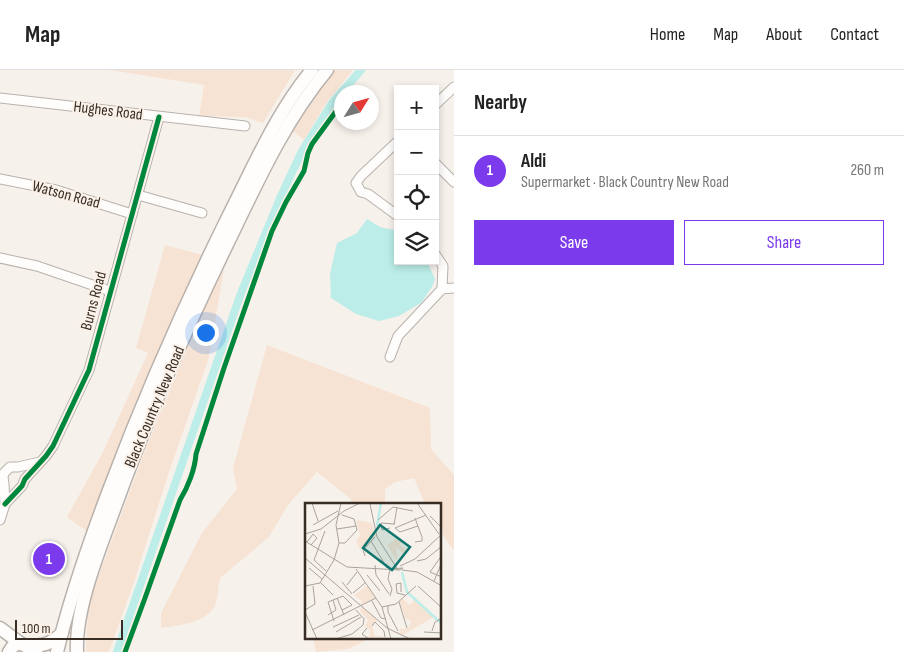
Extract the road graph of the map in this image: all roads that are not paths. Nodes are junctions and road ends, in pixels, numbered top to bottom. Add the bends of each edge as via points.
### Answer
1 (312, 70) edge
2 (327, 70) edge
3 (454, 87) edge
4 (0, 98) edge
5 (439, 102) edge
6 (159, 117) junction
7 (245, 126) dead end
8 (394, 145) edge
9 (439, 167) edge
10 (0, 180) edge
11 (454, 182) edge
12 (138, 195) junction
13 (202, 213) dead end
14 (394, 213) edge
15 (132, 214) junction
16 (0, 258) edge
17 (439, 259) edge
18 (454, 288) edge
19 (442, 289) junction
20 (110, 291) junction
21 (390, 356) dead end
22 (41, 462) junction
23 (0, 464) edge
24 (14, 467) junction
25 (2, 478) edge
26 (25, 479) junction
27 (19, 488) junction
28 (5, 504) junction
29 (0, 520) edge
30 (0, 628) edge
31 (62, 633) junction
32 (0, 647) edge
33 (27, 647) edge
34 (3, 652) edge
35 (9, 652) edge
36 (57, 652) edge
37 (77, 652) edge

1 - 31 highway, Black Country New Road via 268,138 178,324 116,473
2 - 37 highway, Black Country New Road via 277,144 180,345 102,542 86,592
3 - 5 street
4 - 6 street, Hughes Road
6 - 7 street, Hughes Road
6 - 12 street, Burns Road
8 - 14 street via 356,184 361,192
9 - 11 street
10 - 15 street, Watson Road via 56,190
12 - 13 street
12 - 15 street, Burns Road
15 - 20 street, Burns Road
16 - 20 street via 37,266
17 - 19 street via 444,266
18 - 19 street
19 - 21 street via 398,336
20 - 22 street, Burns Road via 89,370
22 - 24 street
22 - 26 street, Burns Road
23 - 24 street
24 - 25 street via 6,470
24 - 26 street via 23,472
25 - 27 street via 11,488
25 - 28 street
26 - 27 street
27 - 28 street
28 - 29 street
30 - 33 highway
31 - 33 highway via 48,644
31 - 36 highway, Black Country New Road
32 - 34 highway
33 - 35 highway via 13,646

